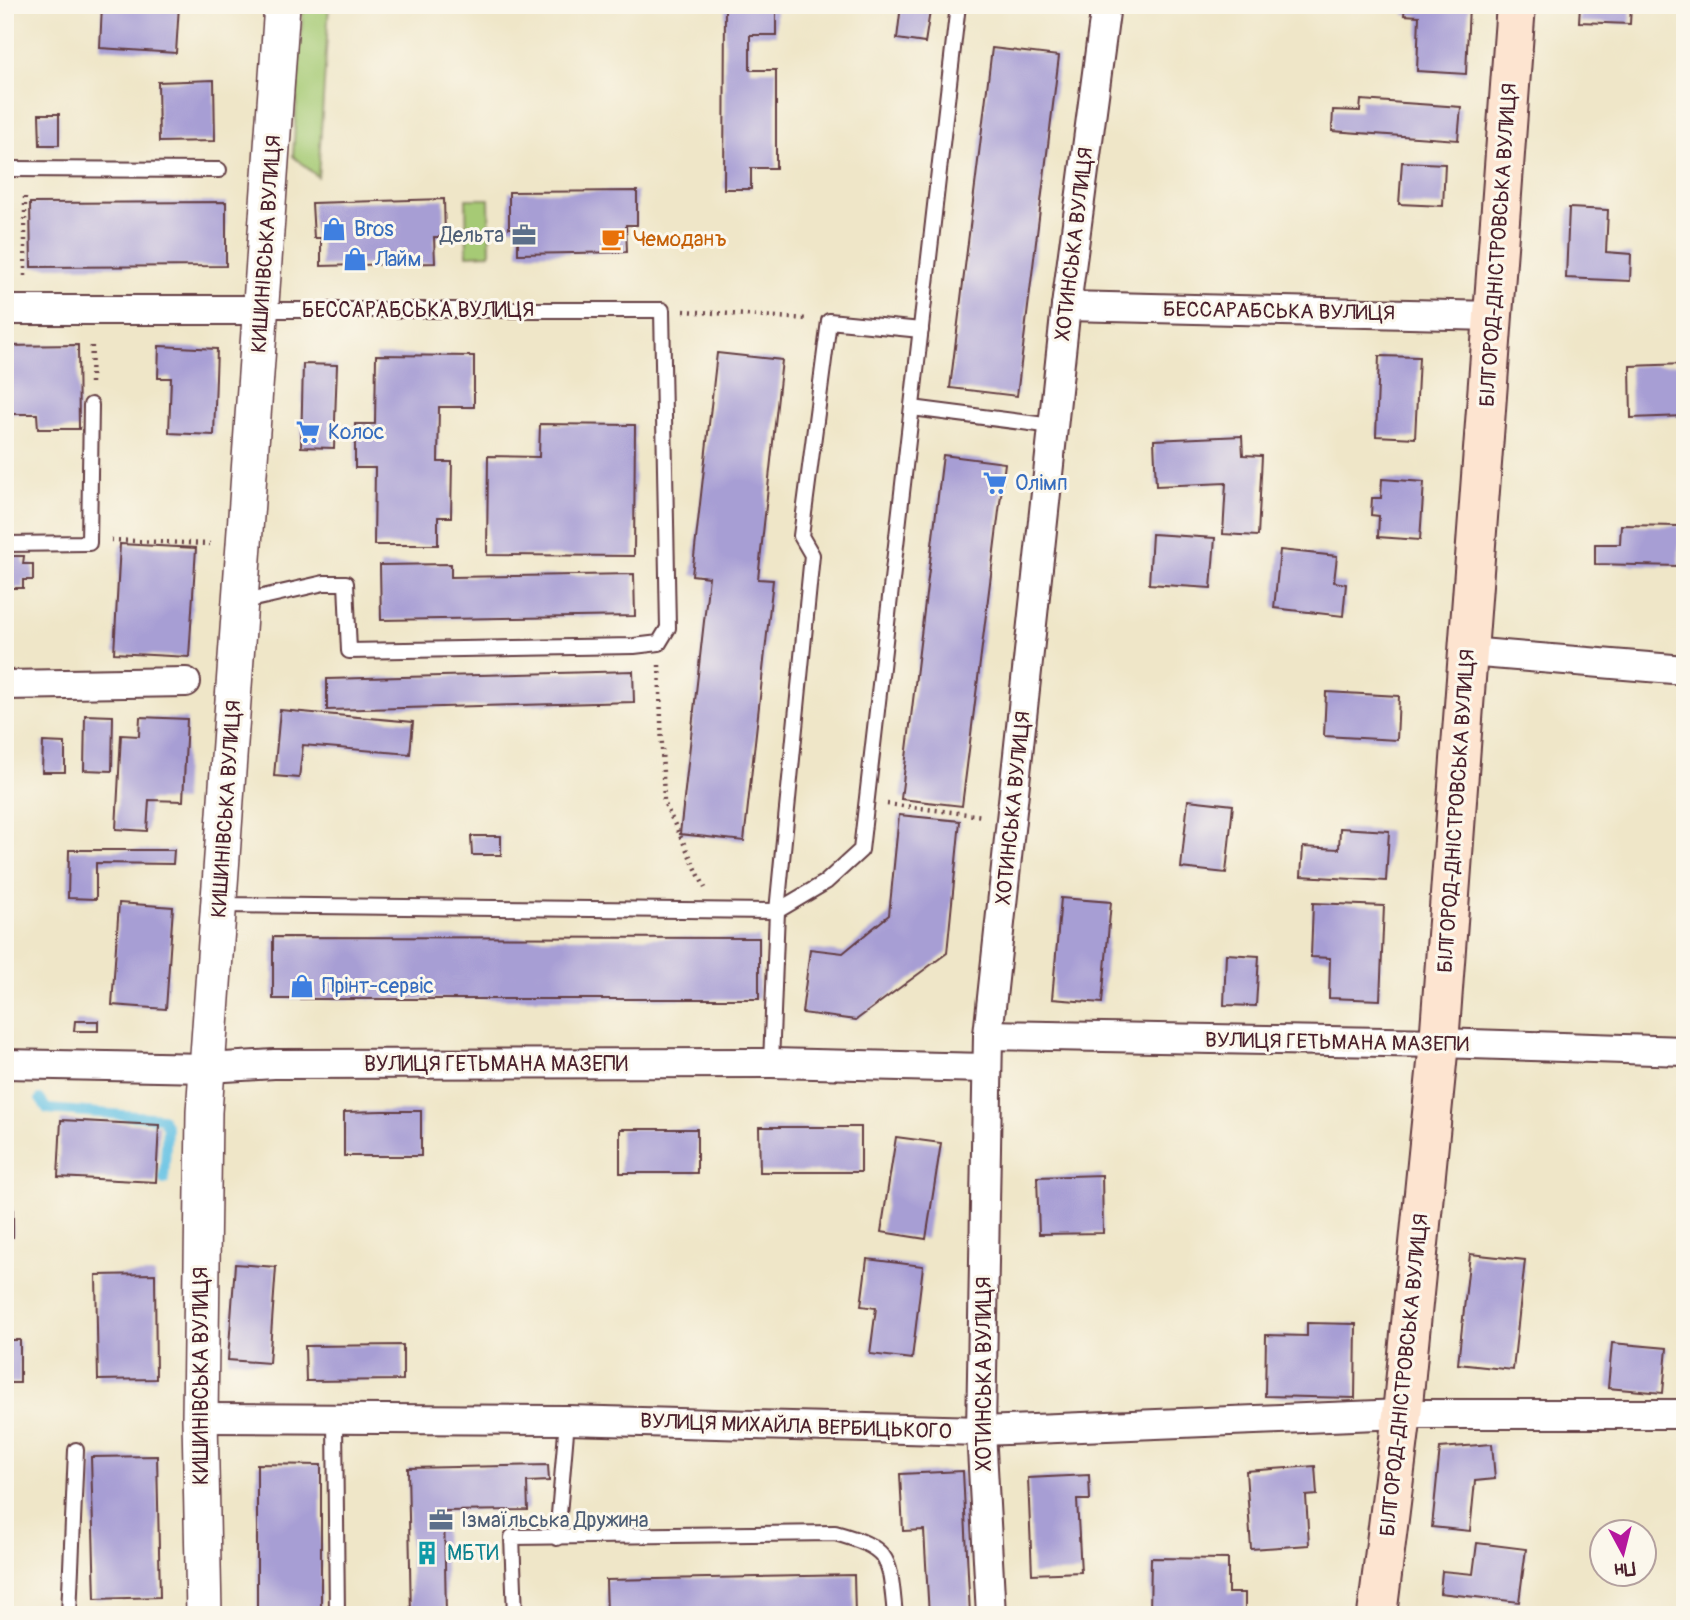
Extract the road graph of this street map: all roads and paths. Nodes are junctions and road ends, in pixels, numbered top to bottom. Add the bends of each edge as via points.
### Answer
1 (282, 5) edge
2 (958, 5) edge
3 (1106, 5) edge
4 (1516, 5) edge
5 (5, 169) edge
6 (25, 169) junction
7 (219, 170) dead end
8 (25, 276) dead end
9 (1066, 306) junction
10 (5, 310) edge
11 (262, 310) junction
12 (662, 310) junction
13 (1493, 316) junction
14 (830, 321) junction
15 (921, 330) junction
16 (92, 341) dead end
17 (91, 405) joint
18 (912, 408) junction
19 (1053, 426) junction
20 (89, 543) junction
21 (5, 544) edge
22 (213, 544) dead end
23 (241, 602) junction
24 (659, 643) junction
25 (1468, 652) junction
26 (1685, 670) edge
27 (186, 682) dead end
28 (5, 685) edge
29 (866, 801) junction
30 (1012, 820) junction
31 (219, 905) junction
32 (715, 910) junction
33 (777, 911) junction
34 (988, 1035) junction
35 (1439, 1043) junction
36 (1685, 1051) edge
37 (771, 1063) junction
38 (5, 1064) edge
39 (208, 1068) junction
40 (986, 1068) junction
41 (1402, 1414) junction
42 (1685, 1414) edge
43 (200, 1418) junction
44 (335, 1420) junction
45 (567, 1420) junction
46 (981, 1431) junction
47 (76, 1450) dead end
48 (557, 1538) junction
49 (69, 1615) edge
50 (204, 1615) edge
51 (337, 1615) edge
52 (515, 1615) edge
53 (895, 1615) edge
54 (991, 1615) edge
55 (1377, 1615) edge

1 - 11 street, КИШИНІВСЬКА ВУЛИЦЯ
2 - 15 lane
3 - 9 street, ХОТИНСЬКА ВУЛИЦЯ
4 - 13 main road, БІЛГОРОД-ДНІСТРОВСЬКА ВУЛИЦЯ
5 - 6 lane
6 - 7 lane
6 - 8 path
9 - 13 street, БЕССАРАБСЬКА ВУЛИЦЯ
9 - 19 street, ХОТИНСЬКА ВУЛИЦЯ
10 - 11 street, БЕССАРАБСЬКА ВУЛИЦЯ
11 - 12 lane, БЕССАРАБСЬКА ВУЛИЦЯ
11 - 23 street, КИШИНІВСЬКА ВУЛИЦЯ
12 - 14 path
12 - 24 lane via 668,628
13 - 25 main road, БІЛГОРОД-ДНІСТРОВСЬКА ВУЛИЦЯ
14 - 15 lane
14 - 33 lane via 801,536 812,555
15 - 18 lane
16 - 17 path
17 - 20 lane
18 - 19 lane
18 - 29 lane
19 - 30 street, ХОТИНСЬКА ВУЛИЦЯ
20 - 21 lane
20 - 22 path via 118,539
23 - 24 lane via 324,583 346,583 349,651
23 - 31 street, КИШИНІВСЬКА ВУЛИЦЯ
24 - 32 path via 664,802
25 - 26 street
25 - 35 main road, БІЛГОРОД-ДНІСТРОВСЬКА ВУЛИЦЯ
27 - 28 street
29 - 30 path
29 - 33 lane via 861,850 826,882
30 - 34 street, ХОТИНСЬКА ВУЛИЦЯ
31 - 32 lane
31 - 39 street, КИШИНІВСЬКА ВУЛИЦЯ
32 - 33 lane
33 - 37 lane
34 - 35 street, ВУЛИЦЯ ГЕТЬМАНА МАЗЕПИ
34 - 40 street, ХОТИНСЬКА ВУЛИЦЯ
35 - 36 street, ВУЛИЦЯ ГЕТЬМАНА МАЗЕПИ
35 - 41 main road, БІЛГОРОД-ДНІСТРОВСЬКА ВУЛИЦЯ
37 - 39 street, ВУЛИЦЯ ГЕТЬМАНА МАЗЕПИ
37 - 40 street, ВУЛИЦЯ ГЕТЬМАНА МАЗЕПИ
38 - 39 street, ВУЛИЦЯ ГЕТЬМАНА МАЗЕПИ
39 - 43 street, КИШИНІВСЬКА ВУЛИЦЯ
40 - 46 street, ХОТИНСЬКА ВУЛИЦЯ
41 - 42 street, ВУЛИЦЯ МИХАЙЛА ВЕРБИЦЬКОГО
41 - 46 street, ВУЛИЦЯ МИХАЙЛА ВЕРБИЦЬКОГО
41 - 55 main road, БІЛГОРОД-ДНІСТРОВСЬКА ВУЛИЦЯ
43 - 44 street, ВУЛИЦЯ МИХАЙЛА ВЕРБИЦЬКОГО
43 - 50 street, КИШИНІВСЬКА ВУЛИЦЯ
44 - 45 street, ВУЛИЦЯ МИХАЙЛА ВЕРБИЦЬКОГО
44 - 51 lane
45 - 46 street, ВУЛИЦЯ МИХАЙЛА ВЕРБИЦЬКОГО
45 - 48 lane
46 - 54 street, ХОТИНСЬКА ВУЛИЦЯ
47 - 49 lane
48 - 52 lane via 512,1537
48 - 53 lane via 835,1533 867,1543 887,1559

